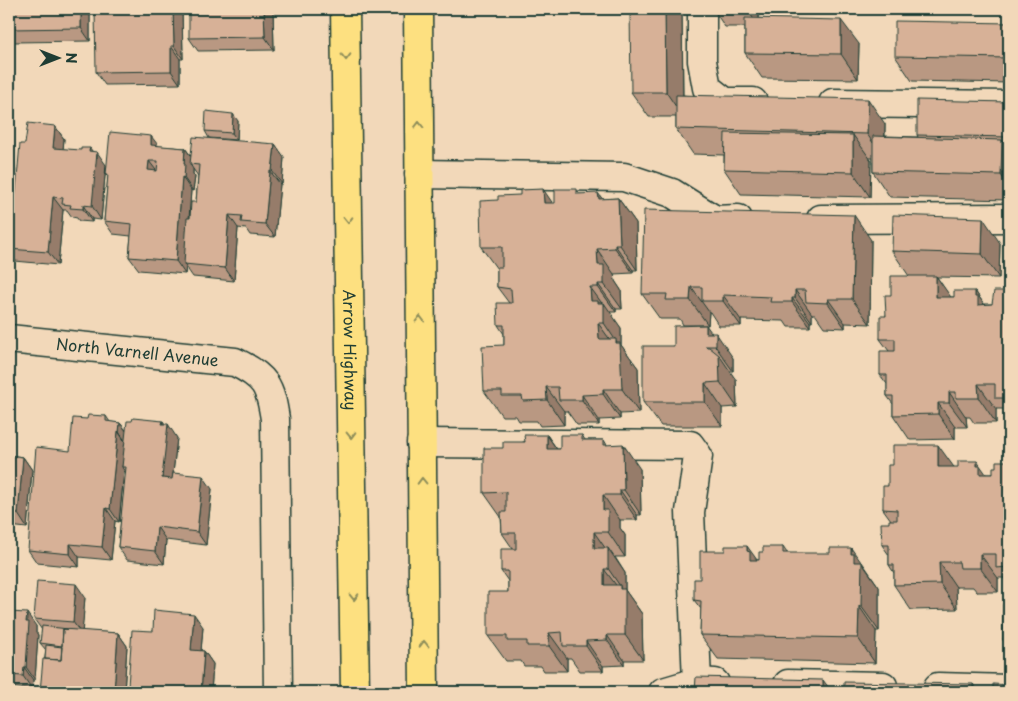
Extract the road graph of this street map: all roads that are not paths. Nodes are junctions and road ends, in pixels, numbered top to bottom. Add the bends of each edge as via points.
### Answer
1 (345, 9) edge
2 (418, 9) edge
3 (702, 9) edge
4 (774, 102) edge
5 (813, 103) edge
6 (1009, 105) edge
7 (419, 174) junction
8 (1009, 218) edge
9 (764, 219) edge
10 (793, 219) edge
11 (9, 339) edge
12 (421, 444) junction
13 (697, 682) junction
14 (736, 683) edge
15 (765, 684) edge
16 (1009, 689) edge
17 (278, 692) edge
18 (355, 692) edge
19 (424, 692) edge
20 (663, 692) edge

1 -> 18 main road, Arrow Highway
7 -> 2 main road
3 - 4 street via 702,61 707,88 725,102
5 - 6 street
7 - 9 street via 624,177 672,193 715,220
12 -> 7 main road
8 - 10 street
11 - 17 street, North Varnell Avenue via 235,362 262,378 272,397 275,419
12 - 13 street via 690,445 698,456 690,512
19 -> 12 main road
13 - 14 street
13 - 20 street
15 - 16 street

